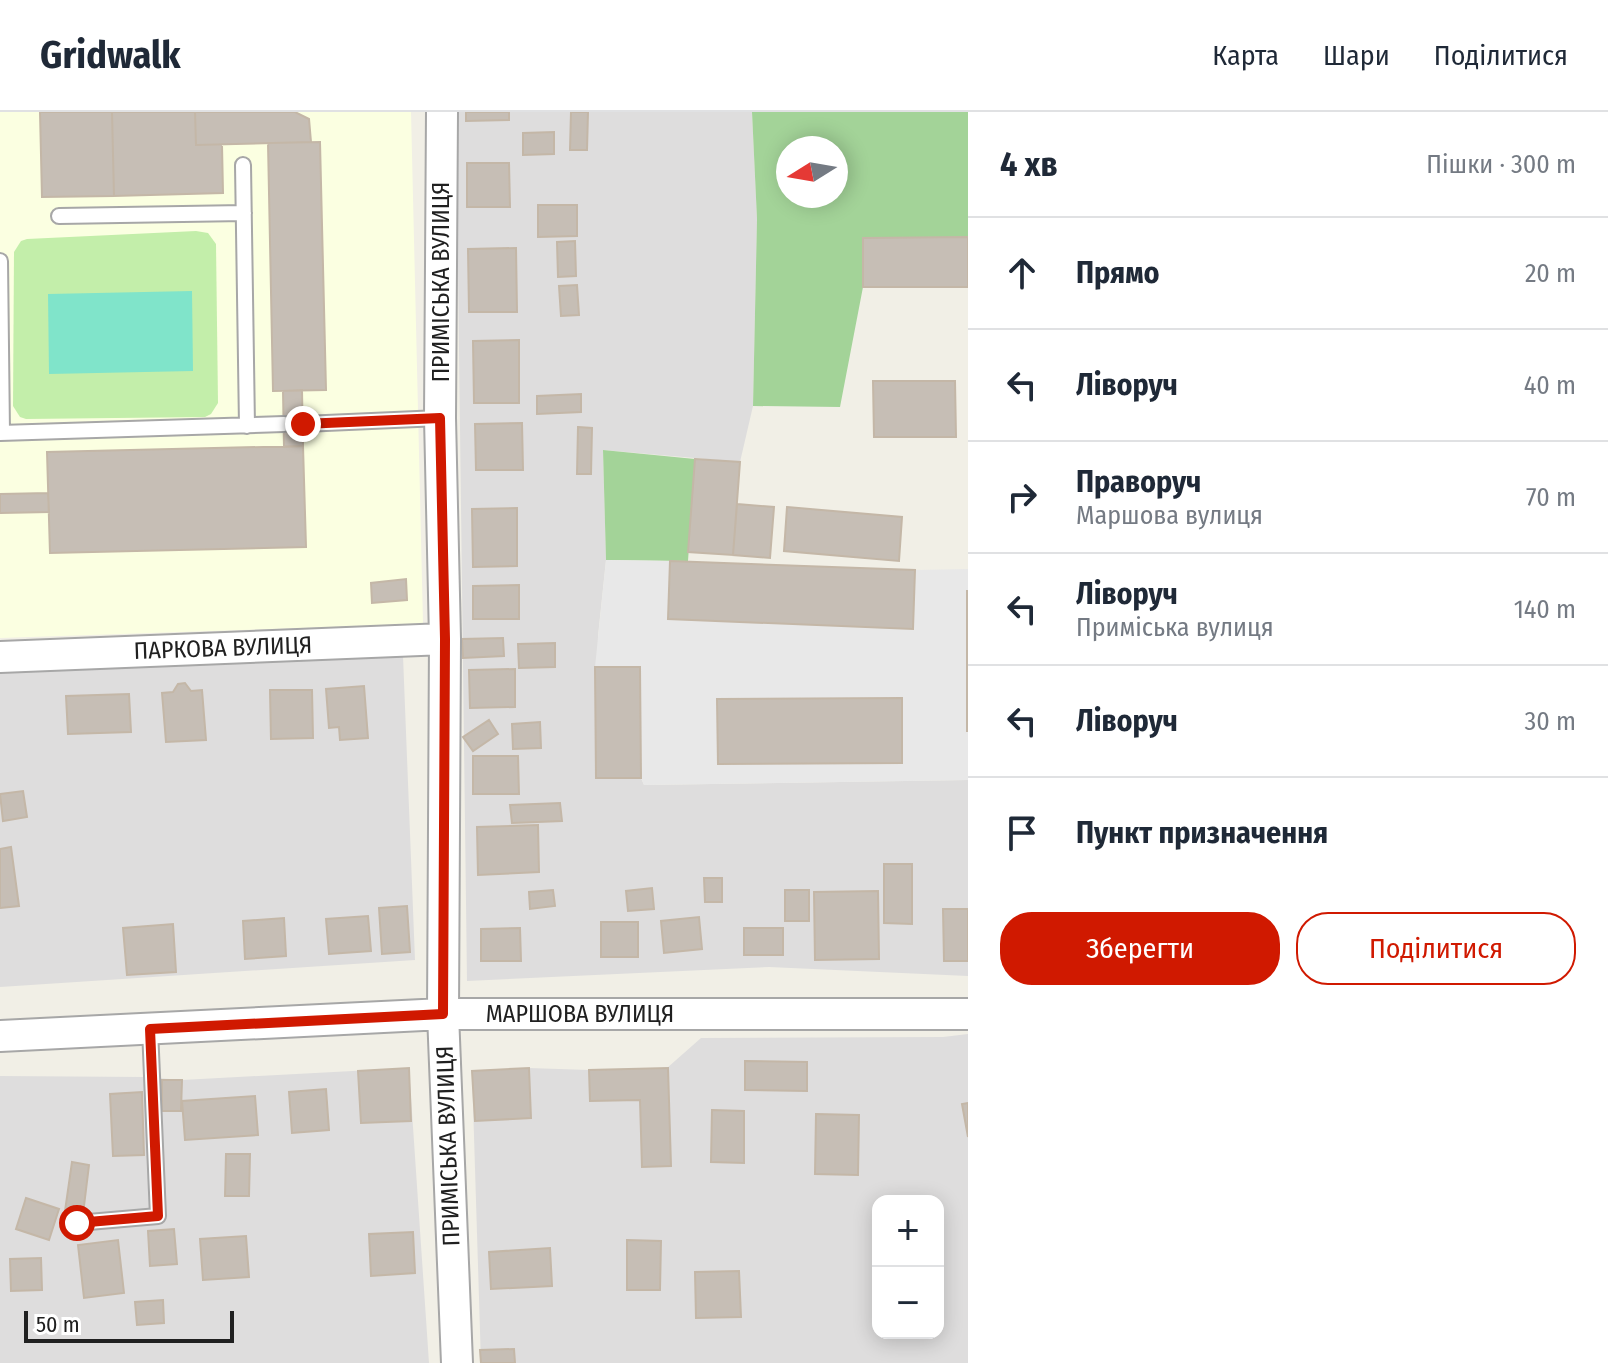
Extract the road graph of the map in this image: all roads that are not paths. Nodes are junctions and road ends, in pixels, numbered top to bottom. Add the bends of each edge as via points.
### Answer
1 (442, 112) edge
2 (243, 165) dead end
3 (244, 213) junction
4 (59, 216) dead end
5 (0, 261) edge
6 (440, 418) junction
7 (284, 424) dead end
8 (303, 424) dead end
9 (247, 426) junction
10 (1, 433) edge
11 (445, 639) junction
12 (0, 657) edge
13 (443, 1014) junction
14 (968, 1014) edge
15 (150, 1029) junction
16 (0, 1036) edge
17 (77, 1223) dead end
18 (457, 1363) edge

1 - 6 street, ПРИМІСЬКА ВУЛИЦЯ
2 - 3 lane
3 - 4 lane
3 - 9 lane
5 - 10 lane
6 - 8 lane
6 - 11 street, ПРИМІСЬКА ВУЛИЦЯ
7 - 9 lane
9 - 10 lane
11 - 12 street, ПАРКОВА ВУЛИЦЯ
11 - 13 street, ПРИМІСЬКА ВУЛИЦЯ
13 - 14 street, МАРШОВА ВУЛИЦЯ
13 - 15 street, МАРШОВА ВУЛИЦЯ
13 - 18 street, ПРИМІСЬКА ВУЛИЦЯ
15 - 16 street, МАРШОВА ВУЛИЦЯ
15 - 17 lane via 158,1216

